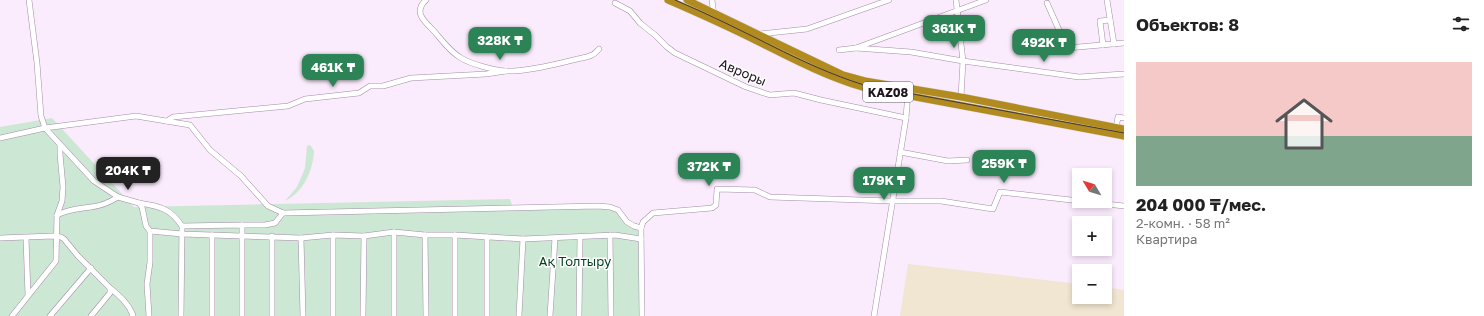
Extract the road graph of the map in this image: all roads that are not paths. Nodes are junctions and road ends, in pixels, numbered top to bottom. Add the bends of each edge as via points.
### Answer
1 (29, 0) edge
2 (426, 0) edge
3 (668, 0) edge
4 (687, 0) edge
5 (714, 0) edge
6 (889, 0) edge
7 (956, 0) edge
8 (986, 0) edge
9 (1107, 0) edge
10 (615, 3) dead end
11 (1047, 3) dead end
12 (958, 10) junction
13 (714, 12) junction
14 (1110, 20) junction
15 (714, 21) junction
16 (756, 37) junction
17 (1124, 43) edge
18 (1114, 44) junction
19 (1104, 45) junction
20 (856, 48) junction
21 (599, 49) dead end
22 (839, 50) dead end
23 (964, 61) junction
24 (506, 71) junction
25 (1124, 74) edge
26 (908, 87) junction
27 (908, 96) junction
28 (961, 97) junction
29 (906, 118) junction
30 (1124, 118) edge
31 (167, 121) junction
32 (45, 128) junction
33 (1116, 128) junction
34 (1124, 129) edge
35 (1124, 136) edge
36 (0, 138) edge
37 (60, 145) junction
38 (900, 152) junction
39 (967, 160) dead end
40 (118, 197) junction
41 (892, 201) junction
42 (139, 203) junction
43 (1124, 206) edge
44 (283, 212) junction
45 (57, 215) junction
46 (242, 225) junction
47 (182, 226) junction
48 (641, 228) junction
49 (150, 231) junction
50 (394, 232) junction
51 (182, 234) junction
52 (212, 235) junction
53 (243, 235) junction
54 (333, 235) junction
55 (425, 235) junction
56 (455, 235) junction
57 (57, 236) junction
58 (272, 236) junction
59 (364, 236) junction
60 (610, 236) junction
61 (487, 237) junction
62 (580, 237) junction
63 (0, 238) edge
64 (26, 238) junction
65 (301, 238) junction
66 (555, 238) junction
67 (523, 239) junction
68 (641, 239) junction
69 (91, 268) junction
70 (110, 288) junction
71 (28, 295) junction
72 (12, 316) edge
73 (50, 316) edge
74 (91, 316) edge
75 (132, 316) edge
76 (149, 316) edge
77 (181, 316) edge
78 (212, 316) edge
79 (242, 316) edge
80 (272, 316) edge
81 (303, 316) edge
82 (333, 316) edge
83 (363, 316) edge
84 (394, 316) edge
85 (426, 316) edge
86 (455, 316) edge
87 (487, 316) edge
88 (519, 316) edge
89 (550, 316) edge
90 (579, 316) edge
91 (611, 316) edge
92 (642, 316) edge
93 (874, 316) edge

1 - 32 street
2 - 24 street via 420,10 425,24 452,52 473,63
3 - 15 highway, KAZ08
4 - 13 highway
5 - 13 street
6 - 16 street via 807,29
7 - 12 street
8 - 12 street
9 - 14 street
10 - 29 street, Авроры via 630,11 675,53 746,87 770,95 794,93
11 - 19 street via 1067,48
12 - 20 street
12 - 23 street
13 - 15 street
13 - 16 highway
14 - 18 street
14 - 19 street via 1100,21
15 - 16 highway, KAZ08
16 - 26 highway via 843,75
16 - 27 highway, KAZ08 via 816,70 841,80
17 - 18 street
18 - 19 street
20 - 22 street
20 - 23 street via 911,52
21 - 24 street via 593,55 564,62
23 - 25 street via 1079,77
23 - 28 street
24 - 31 street via 412,78 383,86 370,86 359,93 306,99 288,106 174,117
26 - 27 street
26 - 28 highway
27 - 29 street
27 - 35 highway, KAZ08
28 - 33 highway
29 - 38 street
30 - 33 street via 1118,117
31 - 32 street via 136,116
31 - 44 street via 190,125 210,150 241,176 268,206
32 - 36 street
32 - 37 street
33 - 34 highway
37 - 40 street via 94,181
37 - 45 street via 63,187
38 - 39 street via 948,161
38 - 41 street
40 - 42 street
40 - 45 street via 109,202 72,209
41 - 43 street via 941,201 993,209 1000,192
41 - 48 street via 770,197 755,190 717,189 716,205 712,208 653,213 643,222
41 - 93 street
42 - 47 street via 160,206 177,218
42 - 49 street
44 - 46 street via 275,223
44 - 48 street via 598,206 618,210 627,222
45 - 57 street
46 - 47 street
46 - 53 street
47 - 51 street
48 - 68 street
49 - 51 street
49 - 76 street via 147,284
50 - 55 street
50 - 59 street
50 - 84 street
51 - 52 street
51 - 77 street
52 - 53 street
52 - 78 street
53 - 58 street
53 - 79 street
54 - 59 street
54 - 65 street
54 - 82 street
55 - 56 street
55 - 85 street
56 - 61 street
56 - 86 street
57 - 64 street
57 - 69 street via 64,239
57 - 71 street via 56,261
58 - 65 street
58 - 80 street
59 - 83 street
60 - 62 street
60 - 68 street
60 - 91 street
61 - 67 street
61 - 87 street
62 - 66 street
62 - 90 street
63 - 64 street
64 - 71 street
65 - 81 street
66 - 67 street
66 - 89 street
67 - 88 street
68 - 92 street
69 - 70 street
69 - 73 street
70 - 74 street via 110,293
70 - 75 street via 128,306
71 - 72 street

